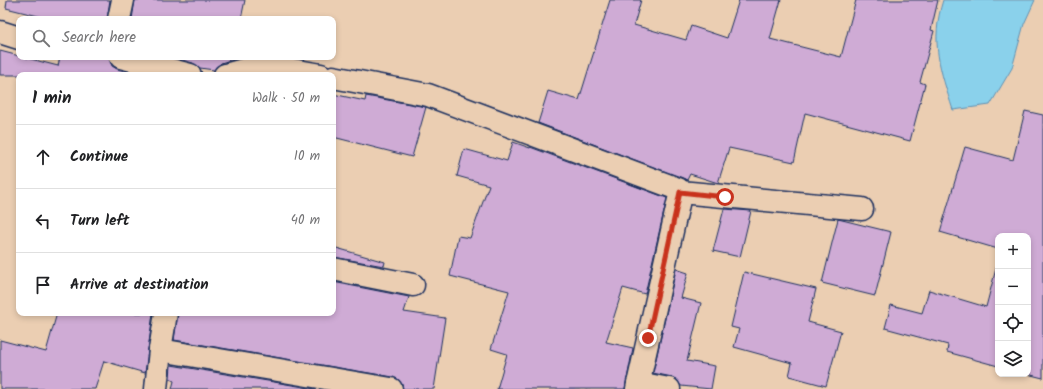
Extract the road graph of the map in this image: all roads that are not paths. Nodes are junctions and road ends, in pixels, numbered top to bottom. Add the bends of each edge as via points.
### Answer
1 (123, 0) edge
2 (120, 16) edge
3 (0, 32) edge
4 (16, 37) edge
5 (132, 60) edge
6 (178, 72) edge
7 (236, 72) edge
8 (304, 72) edge
9 (336, 78) edge
10 (680, 192) junction
11 (862, 210) dead end
12 (336, 270) edge
13 (413, 285) dead end
14 (166, 316) edge
15 (160, 350) junction
16 (638, 386) edge
17 (391, 388) edge
18 (156, 389) edge
19 (669, 389) edge

1 - 2 street
3 - 4 street
5 - 6 street
7 - 8 street via 270,66
9 - 10 street via 428,95 673,186
10 - 11 street
10 - 16 street
12 - 13 street
14 - 15 street
15 - 17 street
15 - 18 street
16 - 19 street

